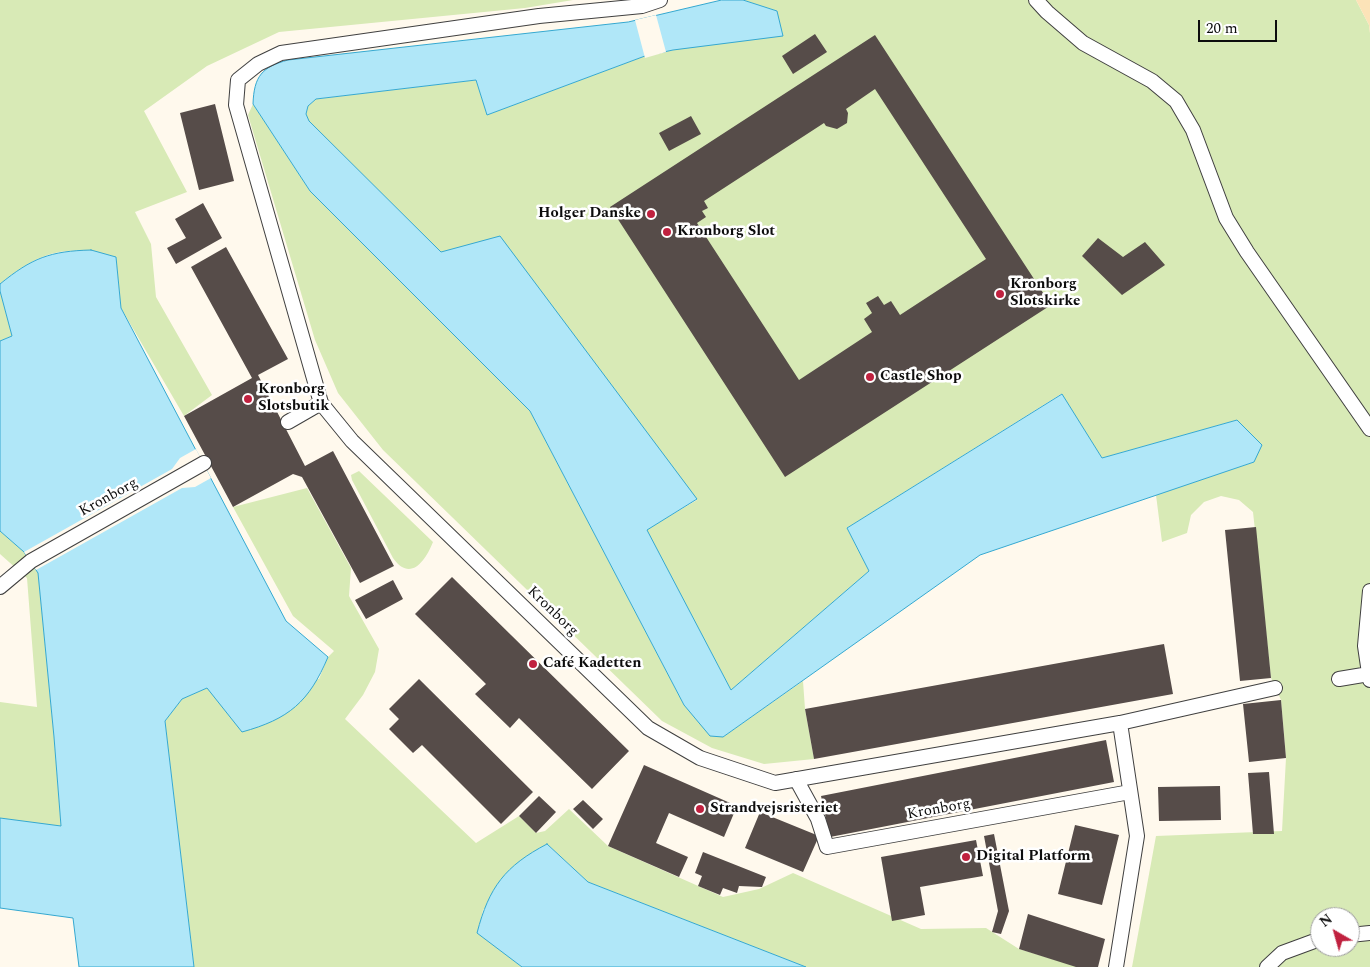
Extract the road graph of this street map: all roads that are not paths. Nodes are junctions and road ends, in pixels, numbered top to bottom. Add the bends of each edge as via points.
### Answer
1 (660, 0) edge
2 (1036, 0) edge
3 (322, 403) junction
4 (288, 422) dead end
5 (1370, 429) edge
6 (204, 463) dead end
7 (0, 586) edge
8 (1370, 592) edge
9 (1370, 677) edge
10 (1339, 678) dead end
11 (1274, 688) dead end
12 (1120, 723) junction
13 (796, 779) junction
14 (1130, 792) junction
15 (1310, 943) edge
16 (1116, 967) edge
17 (1267, 967) edge

1 - 3 lane via 642,6 539,16 281,53 258,64 238,80 236,105
2 - 5 lane via 1083,43 1152,81 1176,101 1193,130 1226,218
3 - 4 lane
3 - 13 lane, Kronborg via 352,441 648,728 700,758 775,783
6 - 7 lane, Kronborg via 31,561
8 - 9 lane via 1365,646
9 - 10 lane
11 - 12 lane, Kronborg
12 - 13 lane, Kronborg
12 - 14 lane
13 - 14 lane, Kronborg via 818,819 827,847
14 - 16 lane via 1137,836
15 - 17 lane via 1282,954

